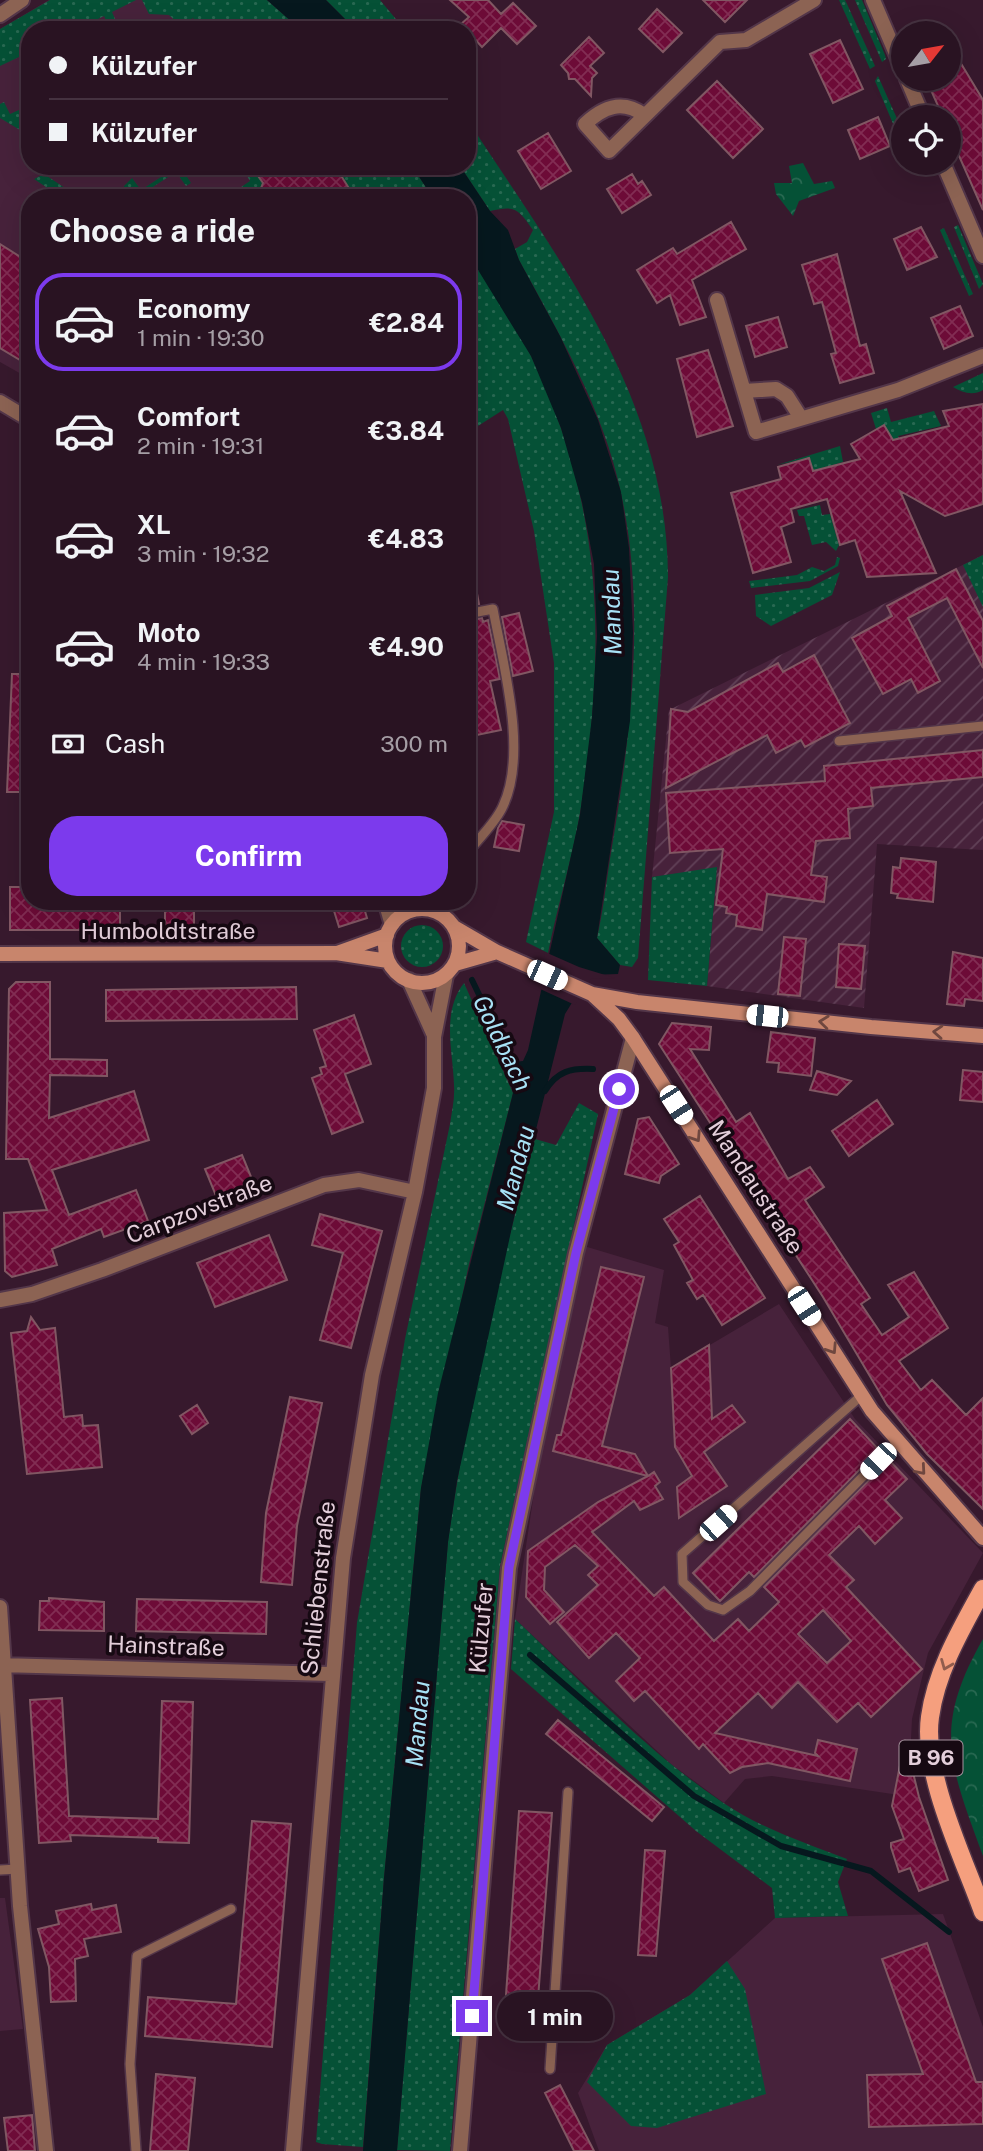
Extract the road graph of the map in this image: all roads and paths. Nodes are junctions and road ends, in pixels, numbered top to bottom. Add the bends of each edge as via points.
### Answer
1 (22, 0) edge
2 (814, 0) edge
3 (873, 0) edge
4 (0, 15) edge
5 (891, 42) edge
6 (644, 115) dead end
7 (948, 175) edge
8 (983, 256) edge
9 (716, 300) dead end
10 (983, 356) edge
11 (744, 391) junction
12 (0, 402) edge
13 (21, 415) edge
14 (801, 418) junction
15 (476, 612) edge
16 (983, 726) edge
17 (839, 741) dead end
18 (476, 842) edge
19 (387, 910) edge
20 (407, 910) edge
21 (427, 910) edge
22 (454, 927) junction
23 (390, 930) junction
24 (497, 952) junction
25 (336, 953) junction
26 (0, 954) edge
27 (388, 961) junction
28 (450, 969) junction
29 (409, 980) junction
30 (592, 995) junction
31 (983, 1036) edge
32 (434, 1037) junction
33 (633, 1038) junction
34 (415, 1192) junction
35 (0, 1300) edge
36 (862, 1395) junction
37 (897, 1442) junction
38 (983, 1538) edge
39 (983, 1589) edge
40 (0, 1606) edge
41 (2, 1665) edge
42 (331, 1674) junction
43 (568, 1792) dead end
44 (18, 1869) junction
45 (0, 1870) edge
46 (231, 1909) dead end
47 (983, 1912) edge
48 (550, 2069) dead end
49 (47, 2151) edge
50 (136, 2151) edge
51 (293, 2151) edge
52 (460, 2151) edge

1 - 4 street
2 - 6 street via 746,40 720,42
3 - 5 street
7 - 8 street
9 - 11 street
10 - 14 street via 898,390
11 - 14 street via 776,389 787,396
11 - 14 street via 756,432
12 - 13 street
15 - 18 lane via 493,608 508,688 513,751 511,783 503,808
16 - 17 lane
19 - 23 street
20 - 23 main road
21 - 22 main road via 439,913
22 - 24 main road
22 - 28 main road via 460,947
23 - 25 main road, Humboldtstraße
23 - 27 main road
24 - 28 main road
24 - 30 main road
25 - 26 main road, Humboldtstraße
25 - 27 main road, Humboldtstraße
27 - 29 main road
28 - 29 main road via 427,983
28 - 32 street, Schliebenstraße
29 - 32 street, Schliebenstraße
31 -> 30 main road
30 - 33 main road, Mandaustraße
32 - 34 street, Schliebenstraße via 434,1088
33 -> 36 main road, Mandaustraße
33 - 52 street, Külzufer via 576,1253 509,1567
34 - 35 street, Carpzovstraße via 359,1180 324,1185 102,1270
34 - 42 street, Schliebenstraße via 369,1396 350,1505
36 - 37 main road, Mandaustraße
36 - 37 lane via 682,1553 683,1582 708,1605 723,1610 751,1591
37 -> 38 main road, Mandaustraße
39 -> 47 main road, B 96 via 947,1660 929,1720 931,1763
40 - 41 street
41 - 42 street, Hainstraße
41 - 44 street
42 - 51 street, Schliebenstraße
43 - 48 lane
44 - 45 lane
44 - 49 street
46 - 50 lane via 137,1956 130,2064

